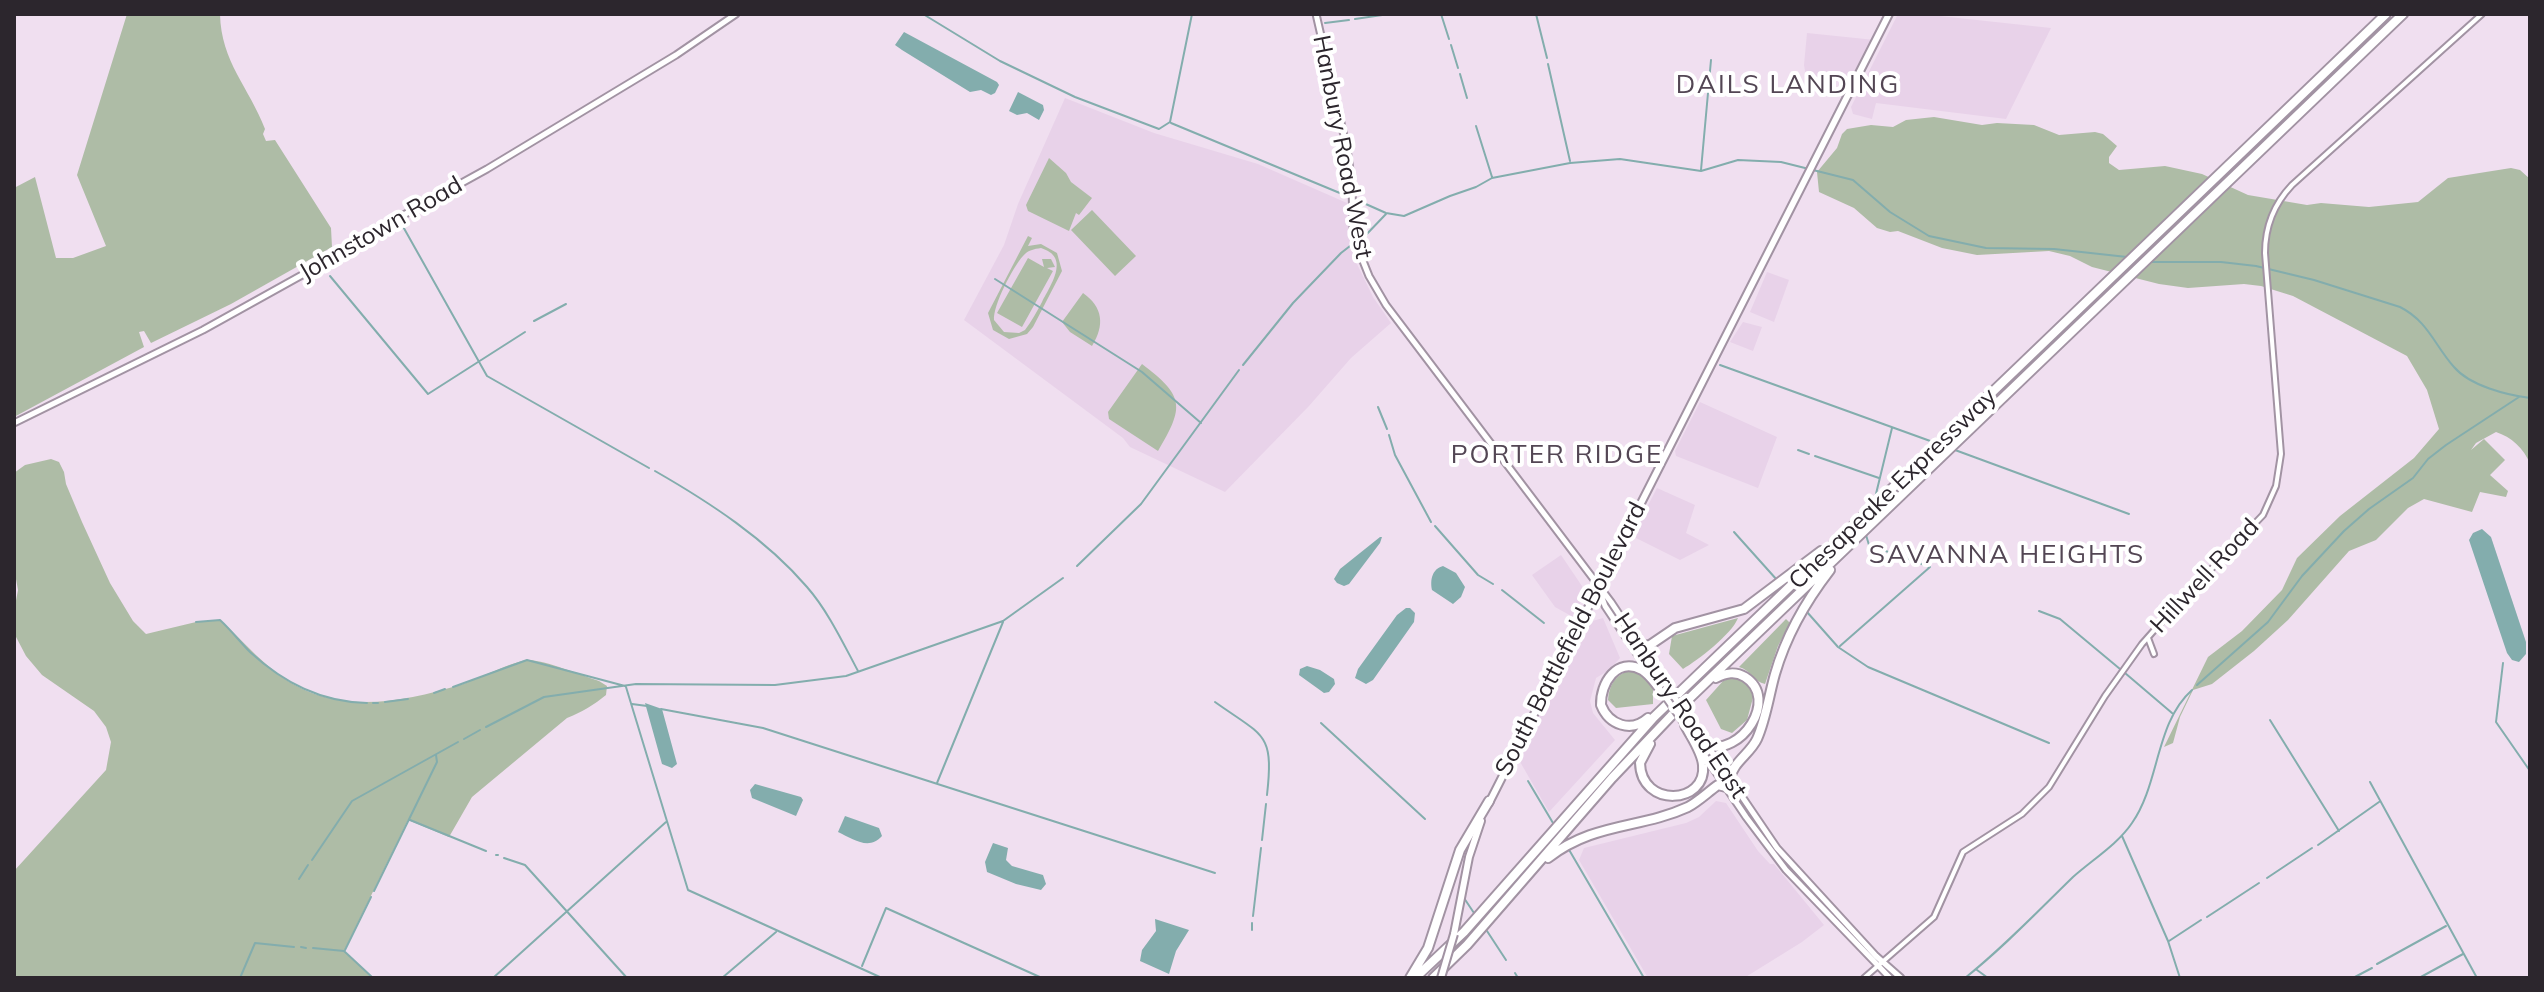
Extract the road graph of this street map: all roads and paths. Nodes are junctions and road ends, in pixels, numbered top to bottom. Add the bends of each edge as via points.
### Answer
1 (736, 14) edge
2 (1316, 14) edge
3 (1889, 14) edge
4 (2386, 14) edge
5 (2403, 14) edge
6 (2482, 14) edge
7 (14, 423) edge
8 (1868, 512) junction
9 (1862, 534) junction
10 (1599, 588) junction
11 (2148, 637) junction
12 (1637, 642) junction
13 (2154, 654) dead end
14 (1708, 682) junction
15 (1662, 685) junction
16 (1680, 693) junction
17 (1666, 723) junction
18 (1688, 724) junction
19 (1707, 745) junction
20 (1728, 783) junction
21 (1489, 801) junction
22 (1529, 874) junction
23 (1882, 962) junction
24 (1876, 966) junction
25 (1412, 978) edge
26 (1433, 978) edge
27 (1441, 978) edge
28 (1864, 978) edge
29 (1890, 978) edge
30 (1901, 978) edge

1 - 7 main road, Johnstown Road via 487,169 302,275
2 - 10 main road, Hanbury Road West via 1347,149 1353,231 1369,276
3 - 10 main road, South Battlefield Boulevard
4 - 8 highway, Chesapeake Expressway
5 - 9 highway, Chesapeake Expressway
6 - 11 street, Hillwell Road via 2286,192 2269,224 2265,253 2281,446 2272,498 2257,522
8 - 12 highway via 1744,609 1675,628 1650,645
8 - 16 highway, Chesapeake Expressway
9 - 14 highway, Chesapeake Expressway
9 - 20 highway via 1829,571 1797,620 1778,663 1758,737
10 - 12 main road, Hanbury Road East
10 - 15 main road, Hanbury Road East via 1605,606
10 - 21 main road, South Battlefield Boulevard
11 - 13 street
11 - 23 street, Hillwell Road via 2041,797 1963,852 1934,917
12 - 15 main road, Hanbury Road East
14 - 17 highway, Chesapeake Expressway
14 - 19 highway via 1724,674 1741,674 1755,687 1759,705 1740,737
15 - 16 highway via 1636,667 1624,667 1605,681 1601,705 1612,721 1630,726 1644,722
15 - 18 main road, Hanbury Road East, bridge
16 - 25 highway, Chesapeake Expressway via 1614,759 1464,932
17 - 18 highway via 1646,749 1640,769 1655,792 1671,797 1691,791 1702,774 1703,762
17 - 22 highway, Chesapeake Expressway
18 - 19 main road, Hanbury Road East
18 - 20 main road, Hanbury Road East
19 - 20 main road, Hanbury Road East
20 - 22 highway via 1675,812 1578,839
20 - 23 main road, Hanbury Road East via 1777,848
20 - 24 main road, Hanbury Road East via 1786,870
21 - 25 highway via 1457,856 1428,948
21 - 27 main road, South Battlefield Boulevard, bridge via 1469,857
22 - 26 highway, Chesapeake Expressway
23 - 24 street, Hillwell Road
23 - 30 main road, Hanbury Road East
24 - 28 street, Hillwell Road
24 - 29 main road, Hanbury Road East

